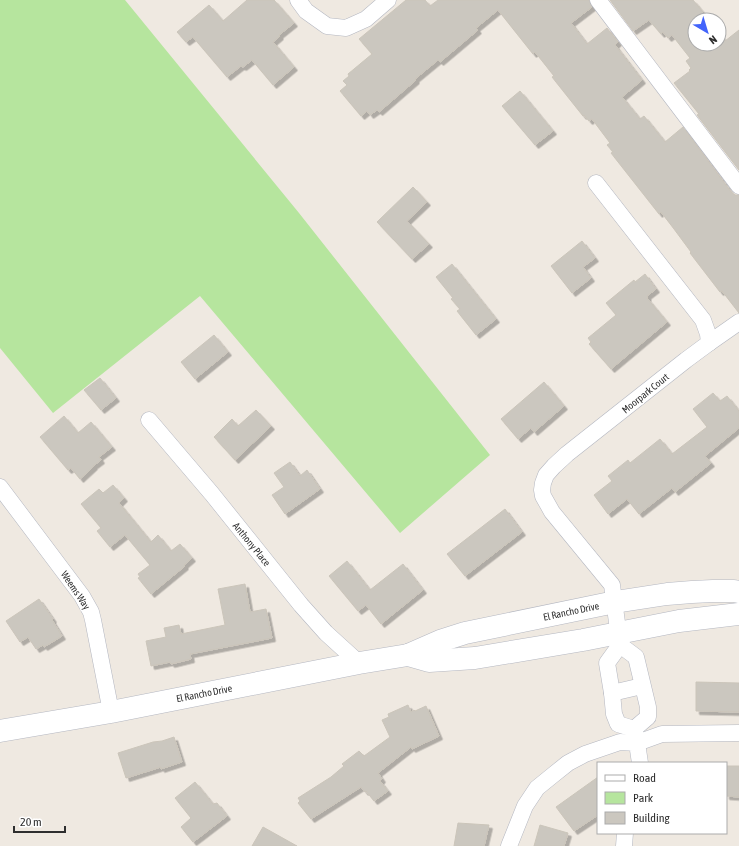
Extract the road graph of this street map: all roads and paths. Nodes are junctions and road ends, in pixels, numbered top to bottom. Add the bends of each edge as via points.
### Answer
1 (298, 0) edge
2 (388, 0) edge
3 (598, 0) edge
4 (596, 183) dead end
5 (739, 186) edge
6 (739, 322) edge
7 (709, 343) junction
8 (149, 420) dead end
9 (0, 487) edge
10 (739, 592) edge
11 (615, 602) junction
12 (739, 614) edge
13 (619, 639) junction
14 (408, 655) junction
15 (359, 663) junction
16 (642, 686) junction
17 (612, 693) junction
18 (111, 712) junction
19 (0, 731) edge
20 (739, 733) edge
21 (636, 736) junction
22 (640, 762) edge
23 (625, 834) edge
24 (509, 846) edge
25 (624, 846) edge

1 - 2 street via 306,11 327,26 346,28 366,19
3 - 5 street
4 - 7 street via 703,320
6 - 7 street
7 - 11 street, Moorpark Court via 568,454 546,475 543,483 542,490 547,504 612,585
8 - 15 street, Anthony Place via 301,605 326,633
9 - 18 street, Weems Way via 82,596 91,612
10 - 11 main road, El Rancho Drive via 713,590
11 - 13 street
11 - 14 main road, El Rancho Drive via 465,633
12 - 13 main road, El Rancho Drive via 679,621
13 - 14 main road, El Rancho Drive via 576,641 475,658 429,660
13 - 16 street via 636,656
13 - 17 street via 606,663
14 - 15 main road, El Rancho Drive
15 - 18 main road, El Rancho Drive
16 - 17 street
16 - 21 street via 648,717
17 - 21 street via 614,714 618,724
18 - 19 main road, El Rancho Drive
20 - 21 street
21 - 22 street
21 - 24 street via 585,754 568,763 537,788 525,806
23 - 25 street

